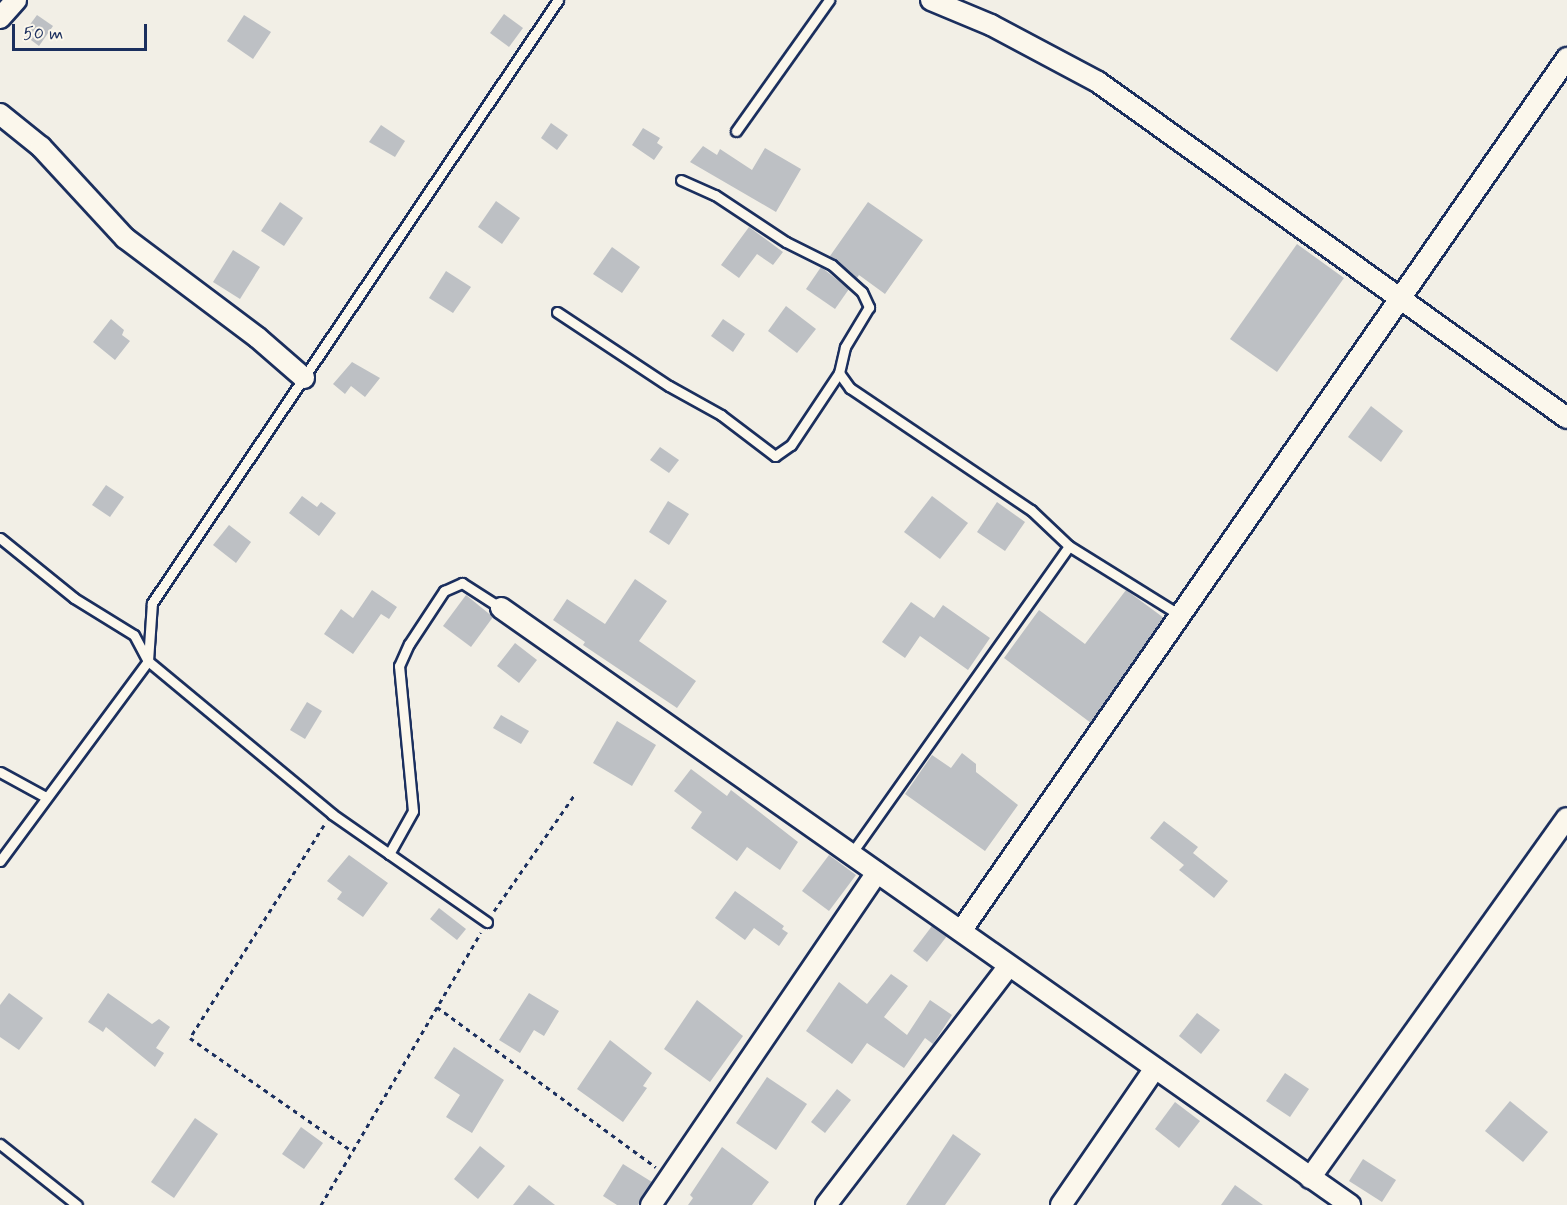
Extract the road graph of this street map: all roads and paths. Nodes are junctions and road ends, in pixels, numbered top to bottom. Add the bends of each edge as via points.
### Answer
1 (16, 0) edge
2 (558, 0) edge
3 (829, 0) edge
4 (931, 0) edge
5 (0, 18) edge
6 (1567, 58) edge
7 (0, 114) edge
8 (736, 131) dead end
9 (681, 180) dead end
10 (1399, 300) junction
11 (557, 312) dead end
12 (839, 373) junction
13 (304, 378) junction
14 (1567, 418) edge
15 (0, 538) edge
16 (1069, 546) junction
17 (501, 608) joint
18 (1180, 615) junction
19 (148, 661) junction
20 (0, 772) edge
21 (575, 794) dead end
22 (45, 796) junction
23 (332, 814) junction
24 (1567, 818) edge
25 (389, 854) junction
26 (851, 854) junction
27 (0, 861) edge
28 (877, 873) junction
29 (487, 922) junction
30 (961, 931) junction
31 (1010, 966) junction
32 (437, 1007) junction
33 (1155, 1068) junction
34 (0, 1144) edge
35 (352, 1151) junction
36 (669, 1177) junction
37 (1310, 1178) junction
38 (76, 1205) edge
39 (321, 1205) edge
40 (651, 1205) edge
41 (826, 1205) edge
42 (1061, 1205) edge
43 (1350, 1205) edge

1 - 5 street
2 - 13 lane
3 - 8 lane
4 - 10 street via 991,25 1098,82
6 - 10 street
7 - 13 street via 41,147 125,238 258,338
9 - 12 lane via 715,195 786,242 832,265 862,292 869,307 845,347
10 - 14 street
10 - 18 street
11 - 12 lane via 669,386 721,415 775,456 791,445
12 - 16 lane via 850,388 1031,510
13 - 19 lane via 152,603
15 - 19 lane via 74,598 134,635
16 - 18 lane
16 - 26 lane
17 - 25 lane via 462,583 444,591 409,644 399,666 413,811
17 - 26 street
18 - 30 street
19 - 22 lane
19 - 23 lane
20 - 22 lane
21 - 29 path
22 - 27 lane
23 - 25 lane
23 - 35 path via 190,1038
24 - 37 street
25 - 29 lane
26 - 28 street
28 - 30 street
28 - 36 street
29 - 32 path
30 - 31 street
31 - 33 street
31 - 41 street
32 - 35 path
32 - 36 path
33 - 37 street
33 - 42 street
34 - 38 lane
35 - 39 path
36 - 40 street
37 - 43 street

